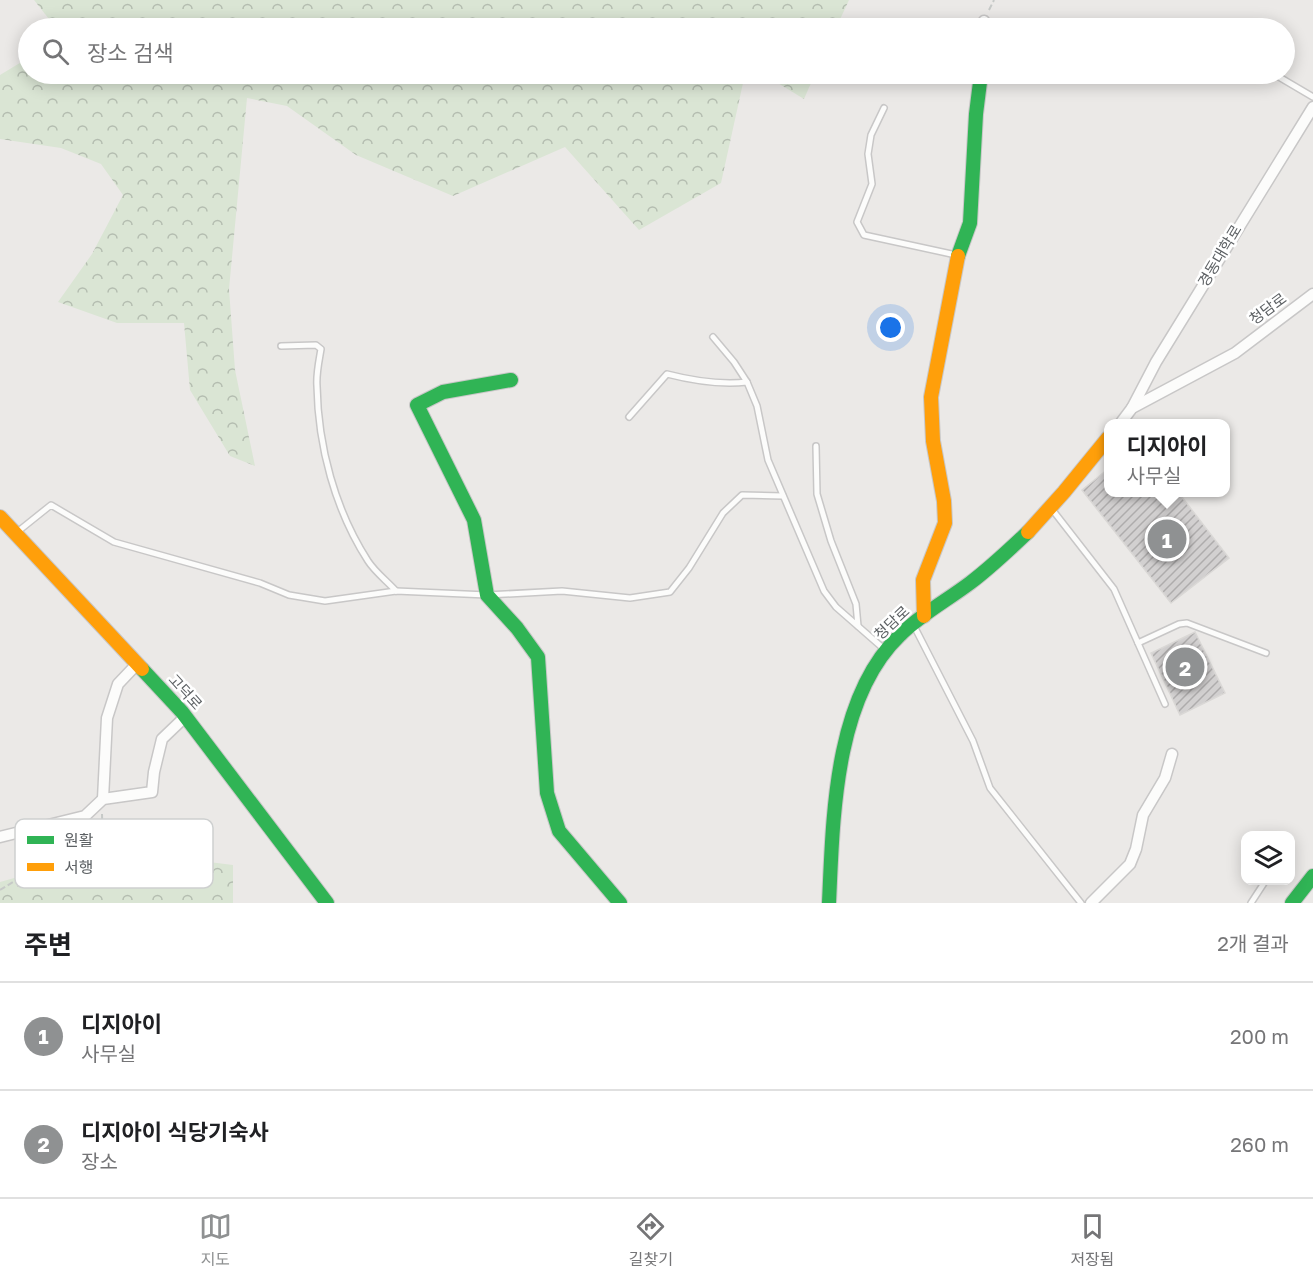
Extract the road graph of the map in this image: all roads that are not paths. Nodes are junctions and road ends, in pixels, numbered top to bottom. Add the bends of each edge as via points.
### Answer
1 (980, 84) edge
2 (1290, 84) edge
3 (1313, 98) edge
4 (1313, 107) edge
5 (884, 108) dead end
6 (958, 256) junction
7 (1313, 294) edge
8 (713, 337) dead end
9 (281, 346) dead end
10 (511, 380) dead end
11 (747, 382) junction
12 (1132, 408) junction
13 (629, 417) dead end
14 (1123, 419) edge
15 (1104, 443) edge
16 (816, 446) dead end
17 (783, 496) junction
18 (1050, 506) junction
19 (0, 517) edge
20 (15, 534) junction
21 (396, 591) junction
22 (487, 595) junction
23 (919, 620) junction
24 (858, 626) junction
25 (1138, 643) junction
26 (886, 650) junction
27 (1266, 653) dead end
28 (137, 664) junction
29 (1165, 704) dead end
30 (186, 716) junction
31 (1172, 754) dead end
32 (103, 799) junction
33 (73, 819) edge
34 (15, 833) edge
35 (0, 837) edge
36 (1313, 876) edge
37 (1263, 885) edge
38 (1313, 892) edge
39 (327, 903) edge
40 (620, 903) edge
41 (829, 903) edge
42 (1082, 903) edge
43 (1091, 903) edge
44 (1251, 903) edge
45 (1292, 903) edge
46 (1306, 903) edge

1 - 6 main road via 969,223
2 - 3 lane
4 - 12 street, 경동대학로 via 1156,362
5 - 6 lane via 871,135 868,154 872,184 857,222 864,235
6 - 23 main road via 931,397 945,523 923,580
7 - 12 street, 청담로 via 1235,353
8 - 11 lane
9 - 21 lane via 316,345 321,349 316,385 333,486 369,562
10 - 22 main road via 443,392 417,405 474,520
11 - 13 lane via 725,385 667,374
11 - 17 lane via 757,406 768,460
12 - 14 street, 청담로
15 - 18 main road, 청담로
16 - 24 lane via 817,494 856,604
17 - 22 lane via 742,495 736,499 670,592 630,598 562,591
17 - 24 lane via 824,591
18 - 23 main road, 청담로 via 982,574
18 - 25 lane via 1108,580
19 - 20 main road, 고덕로
20 - 21 lane via 51,505 114,542 289,594 325,601
20 - 28 main road, 고덕로
21 - 22 lane
22 - 40 main road via 538,657 547,793 559,831
23 - 26 main road, 청담로
23 - 42 lane via 990,788
24 - 26 lane
25 - 27 lane via 1183,623
25 - 29 lane
26 - 41 main road, 청담로 via 866,681 850,724 840,776
28 - 30 main road, 고덕로
28 - 32 street via 118,684 107,718
30 - 32 street via 162,739 152,792
30 - 39 main road, 고덕로
31 - 43 street via 1165,778 1143,815 1130,864
32 - 33 street via 85,816
34 - 35 street
36 - 45 main road
37 - 44 lane
38 - 46 main road

